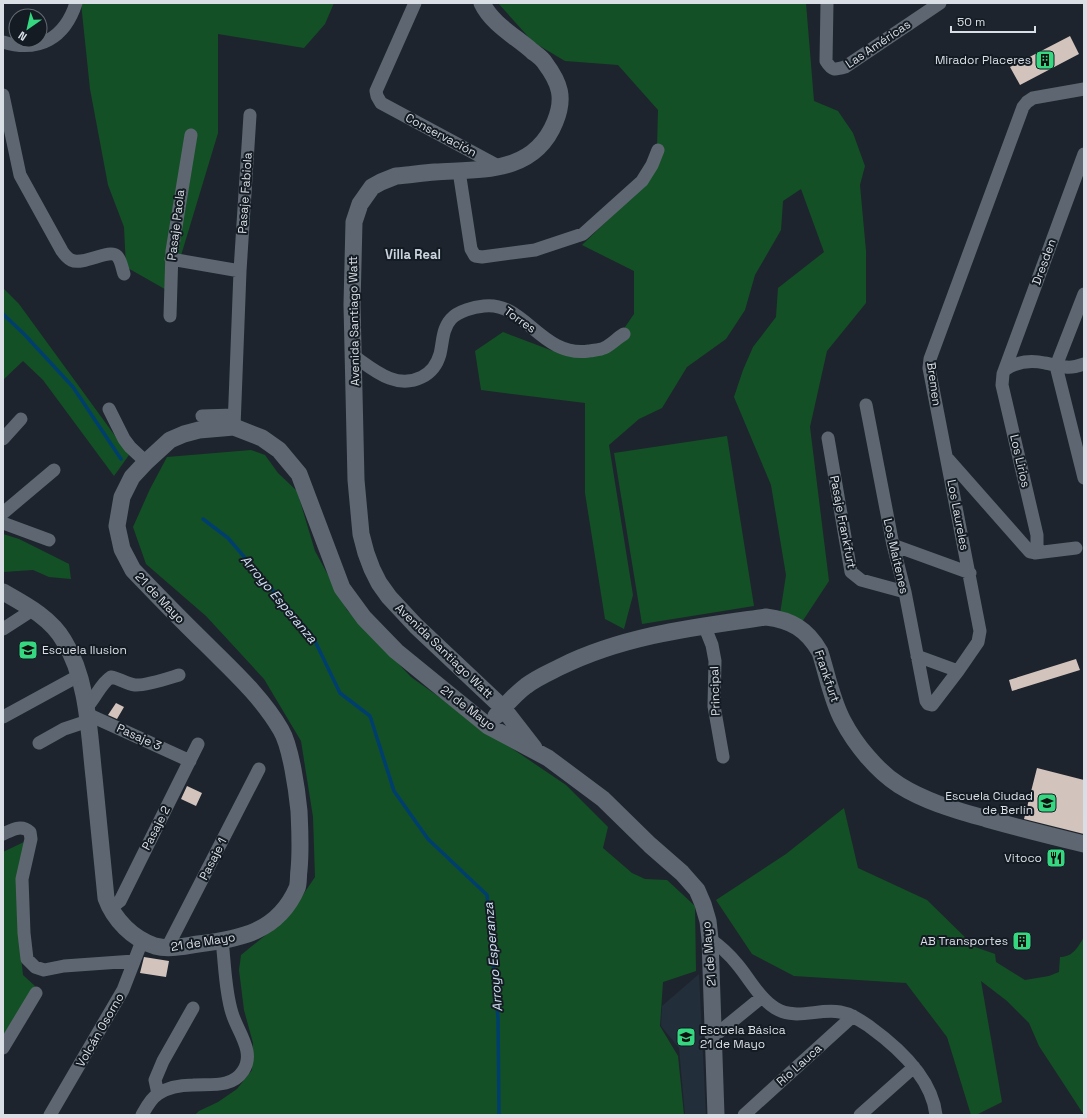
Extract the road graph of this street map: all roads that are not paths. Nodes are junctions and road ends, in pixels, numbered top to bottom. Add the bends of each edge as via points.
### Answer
1 (76, 3) edge
2 (415, 3) edge
3 (482, 3) edge
4 (827, 3) edge
5 (940, 3) edge
6 (3, 42) edge
7 (1084, 89) edge
8 (3, 95) edge
9 (250, 115) dead end
10 (190, 135) dead end
11 (658, 150) dead end
12 (1084, 154) edge
13 (500, 167) junction
14 (459, 171) junction
15 (171, 259) junction
16 (240, 271) junction
17 (124, 274) dead end
18 (1084, 294) edge
19 (170, 316) dead end
20 (624, 334) dead end
21 (1011, 350) junction
22 (354, 356) junction
23 (1050, 364) junction
24 (1084, 364) edge
25 (1006, 369) junction
26 (378, 374) junction
27 (354, 375) junction
28 (866, 405) dead end
29 (109, 409) dead end
30 (202, 416) dead end
31 (22, 419) dead end
32 (234, 421) junction
33 (828, 438) dead end
34 (3, 440) edge
35 (947, 457) junction
36 (146, 462) junction
37 (54, 470) dead end
38 (1084, 478) edge
39 (3, 514) edge
40 (3, 523) edge
41 (49, 540) dead end
42 (893, 545) junction
43 (1076, 548) dead end
44 (1035, 554) junction
45 (970, 573) junction
46 (3, 592) edge
47 (905, 592) junction
48 (34, 609) junction
49 (704, 625) junction
50 (3, 629) edge
51 (918, 656) junction
52 (958, 671) junction
53 (80, 675) junction
54 (179, 676) dead end
55 (930, 705) joint
56 (503, 708) junction
57 (87, 715) junction
58 (3, 717) edge
59 (488, 726) junction
60 (39, 743) dead end
61 (198, 744) dead end
62 (538, 752) junction
63 (723, 757) dead end
64 (190, 761) junction
65 (259, 769) dead end
66 (3, 834) edge
67 (1084, 844) edge
68 (110, 909) junction
69 (710, 939) junction
70 (142, 941) junction
71 (222, 941) junction
72 (167, 948) junction
73 (134, 961) junction
74 (36, 993) dead end
75 (762, 997) junction
76 (193, 1008) dead end
77 (853, 1016) junction
78 (713, 1037) junction
79 (3, 1048) edge
80 (914, 1067) junction
81 (158, 1094) junction
82 (50, 1115) edge
83 (142, 1115) edge
84 (716, 1115) edge
85 (744, 1115) edge
86 (860, 1115) edge
87 (936, 1115) edge

1 - 6 street via 65,26 54,37 28,46
2 - 13 street, Conservación via 376,91 377,96 381,103
3 - 13 street, Avenida Santiago Watt via 496,22 544,61 557,79 560,94 559,113 551,132 539,148 523,160
4 - 5 street, Las Américas via 826,61 836,70 845,67
7 - 35 street, Bremen via 1033,98 1023,107 930,359 929,368
8 - 17 street via 20,175 62,251 76,262 114,254 119,257
9 - 16 street, Pasaje Fabiola
10 - 15 street, Pasaje Paola
11 - 14 street via 642,181 583,234 535,250 482,257 475,256 472,249
12 - 21 street, Dresden
13 - 14 street, Avenida Santiago Watt
14 - 22 street, Avenida Santiago Watt via 396,176 372,187 360,204 354,222 352,255
15 - 16 street
15 - 19 street, Pasaje Paola
16 - 32 street, Pasaje Fabiola
18 - 23 street
20 - 26 street, Torres via 604,348 583,352 561,349 504,307 483,306 459,314 451,320 444,331 436,365 430,372 414,380 402,381
21 - 23 street
21 - 25 street, Dresden
22 - 26 street, Torres
22 - 27 street, Avenida Santiago Watt
23 - 24 street via 1072,367
23 - 25 street via 1028,362
23 - 38 street
25 - 44 street, Los Lirios via 1002,385 1037,535
26 - 27 street, Torres
27 - 56 street, Avenida Santiago Watt via 356,480 361,534 372,569 401,611
28 - 42 street, Los Maitenes
29 - 36 street via 124,439
30 - 32 street, 21 de Mayo
31 - 34 street
32 - 36 street, 21 de Mayo via 170,440
32 - 59 street, 21 de Mayo via 279,450 299,474 342,588 364,618 396,651
33 - 47 street, Pasaje Frankfurt via 851,572 861,580
35 - 44 street, Bremen via 1026,548
35 - 45 street, Los Laureles
36 - 71 street, 21 de Mayo via 132,477 122,497 117,526 122,549 132,570 248,685 269,710 282,732 294,775 301,843 297,887 287,906 264,928
37 - 39 street
40 - 41 street
42 - 45 street, Los Laureles
42 - 47 street, Los Maitenes
43 - 44 street
45 - 52 street, Los Laureles via 980,630 978,642
46 - 48 street, 21 de Mayo
47 - 51 street, Los Maitenes
48 - 50 street
48 - 53 street, 21 de Mayo via 64,640
49 - 56 street, Frankfurt via 632,640 577,658 538,678
49 - 63 street, Principal via 715,661 714,706
49 - 67 street, Frankfurt via 766,617 788,621 806,633 820,652 836,704 843,721 857,742 876,765 899,785 951,809
51 - 52 street
51 - 55 street, Los Maitenes via 926,701
52 - 55 street, Los Laureles
53 - 57 street, 21 de Mayo
53 - 58 street
54 - 57 street via 140,685 111,677 103,684
56 - 59 street, Frankfurt
56 - 62 street, Avenida Santiago Watt
57 - 60 street
57 - 64 street, Pasaje 3
57 - 68 street, 21 de Mayo via 106,898
59 - 62 street, 21 de Mayo
61 - 64 street, Pasaje 2
62 - 69 street, 21 de Mayo via 603,799 690,880 703,904
64 - 68 street, Pasaje 2 via 120,901
65 - 72 street, Pasaje 1
66 - 73 street via 19,827 30,832 22,879 27,959 35,968 44,970
68 - 70 street, 21 de Mayo via 130,932
69 - 75 street via 737,964
69 - 78 street, 21 de Mayo
70 - 72 street, 21 de Mayo
70 - 73 street, Volcán Osorno
71 - 72 street, 21 de Mayo
71 - 81 street via 228,999 246,1045 247,1064 232,1081 214,1085 184,1085
73 - 82 street, Volcán Osorno via 123,990
74 - 79 street
75 - 77 street via 774,1007 793,1014 839,1012
75 - 78 street
76 - 81 street via 160,1067 155,1080
77 - 80 street via 883,1037
77 - 85 street, Río Lauca
78 - 84 street, 21 de Mayo
80 - 86 street
80 - 87 street via 927,1086
81 - 83 street

